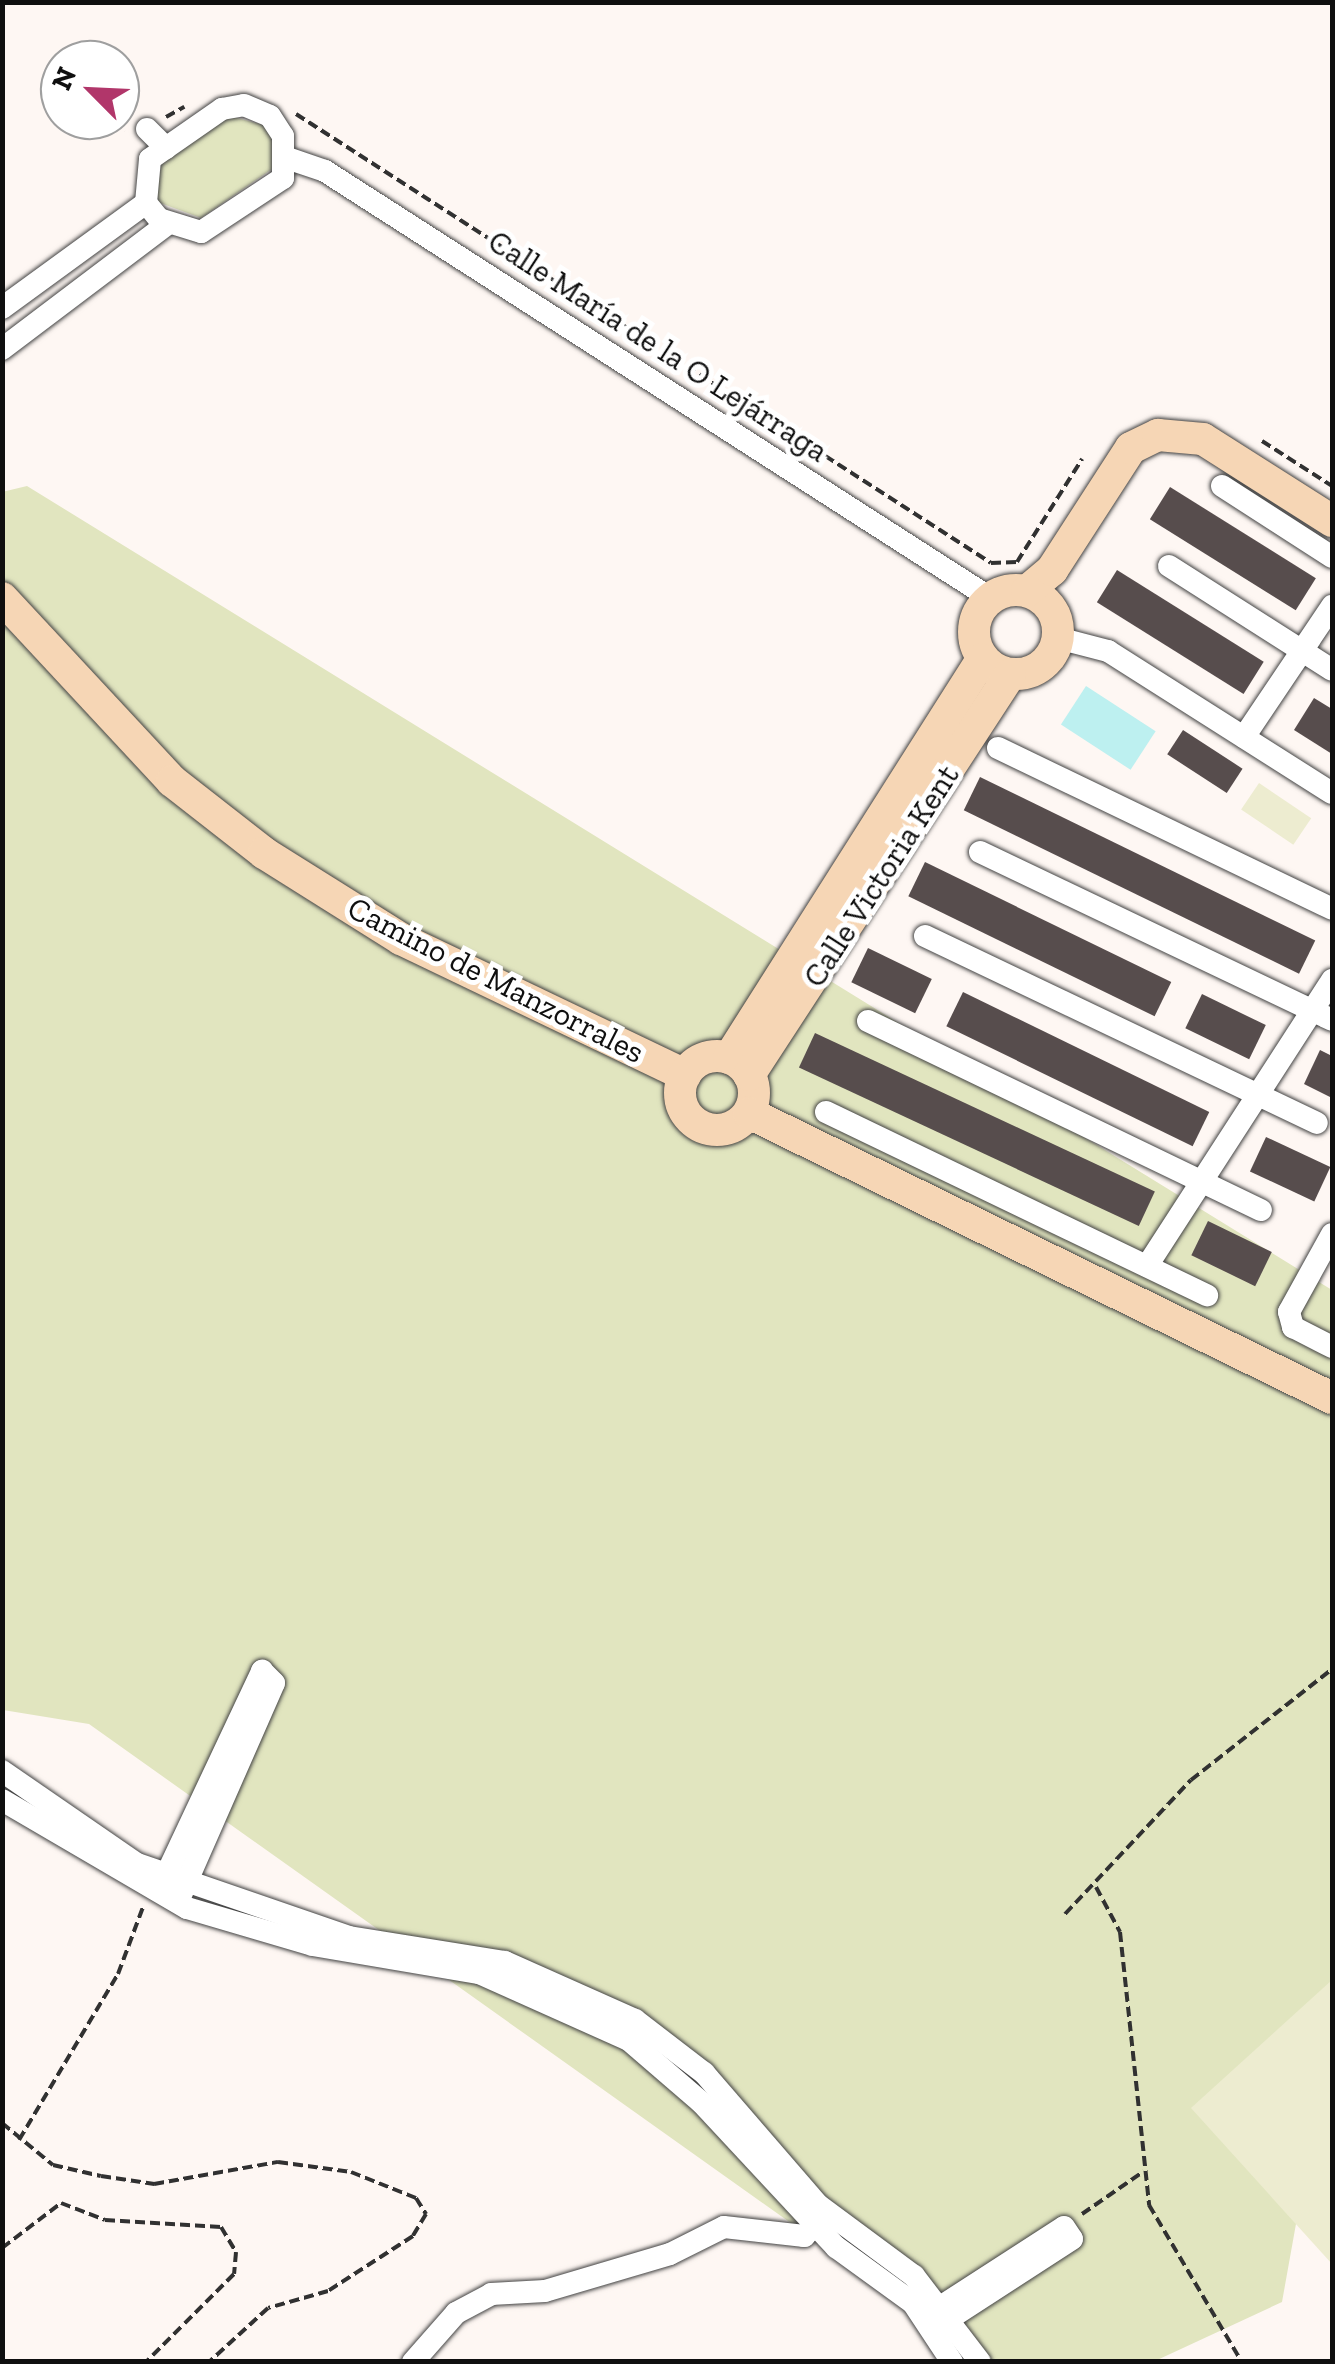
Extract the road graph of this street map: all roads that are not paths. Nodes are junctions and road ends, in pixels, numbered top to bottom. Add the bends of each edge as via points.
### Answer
1 (147, 129) dead end
2 (166, 148) junction
3 (287, 158) junction
4 (146, 203) junction
5 (167, 224) junction
6 (2, 308) edge
7 (2, 349) edge
8 (1222, 486) dead end
9 (1332, 521) edge
10 (1332, 557) edge
11 (1170, 566) dead end
12 (1042, 589) junction
13 (2, 598) edge
14 (990, 598) junction
15 (1332, 606) edge
16 (1058, 638) junction
17 (1302, 651) junction
18 (996, 667) junction
19 (1332, 670) edge
20 (1244, 737) junction
21 (998, 748) dead end
22 (1332, 793) edge
23 (980, 852) dead end
24 (1332, 909) edge
25 (925, 936) dead end
26 (1332, 980) edge
27 (1323, 1015) edge
28 (868, 1021) dead end
29 (739, 1066) junction
30 (685, 1075) junction
31 (1258, 1095) junction
32 (749, 1112) junction
33 (826, 1112) dead end
34 (1317, 1123) dead end
35 (1201, 1182) junction
36 (1261, 1210) dead end
37 (1332, 1234) edge
38 (1147, 1266) junction
39 (1207, 1295) dead end
40 (1332, 1347) edge
41 (1332, 1398) edge
42 (2, 1771) edge
43 (2, 1800) edge
44 (167, 1888) junction
45 (820, 2219) junction
46 (1064, 2226) road end
47 (936, 2318) junction
48 (413, 2362) edge
49 (952, 2362) edge
50 (980, 2362) edge

1 - 2 street
2 - 3 street via 248,98 270,116
2 - 4 street via 143,178
3 - 5 street via 283,178 201,232
3 - 14 street, Calle María de la O Lejárraga via 324,171
4 - 5 street
4 - 6 street
5 - 7 street
8 - 10 street
9 - 12 street via 1203,439 1158,436 1132,448 1107,478
11 - 17 street
12 - 14 street
12 - 16 street
13 - 30 street, Camino de Manzorrales via 172,781 264,852 401,939
14 - 18 street via 975,620
15 - 17 street
16 - 18 street via 1046,662
16 - 20 street via 1108,651
17 - 19 street
17 - 20 street
18 - 29 street, Calle Victoria Kent
20 - 22 street
21 - 24 street
23 - 27 street
25 - 31 street
26 - 27 street
27 - 31 street
28 - 35 street
29 - 30 street via 704,1058
29 - 32 street
30 - 32 street via 680,1100 704,1128 729,1128
31 - 34 street
31 - 35 street
32 - 41 street
33 - 38 street
35 - 36 street
35 - 38 street
37 - 40 street via 1289,1312 1293,1327
38 - 39 street
42 - 44 street
43 - 44 street
44 - 44 street via 274,1683 262,1671
44 - 45 street via 313,1945 480,1974 629,2040
45 - 47 street
45 - 48 street via 804,2236 724,2226 670,2254 545,2291 491,2294 456,2313
46 - 47 street via 1072,2239
47 - 49 street
47 - 50 street

